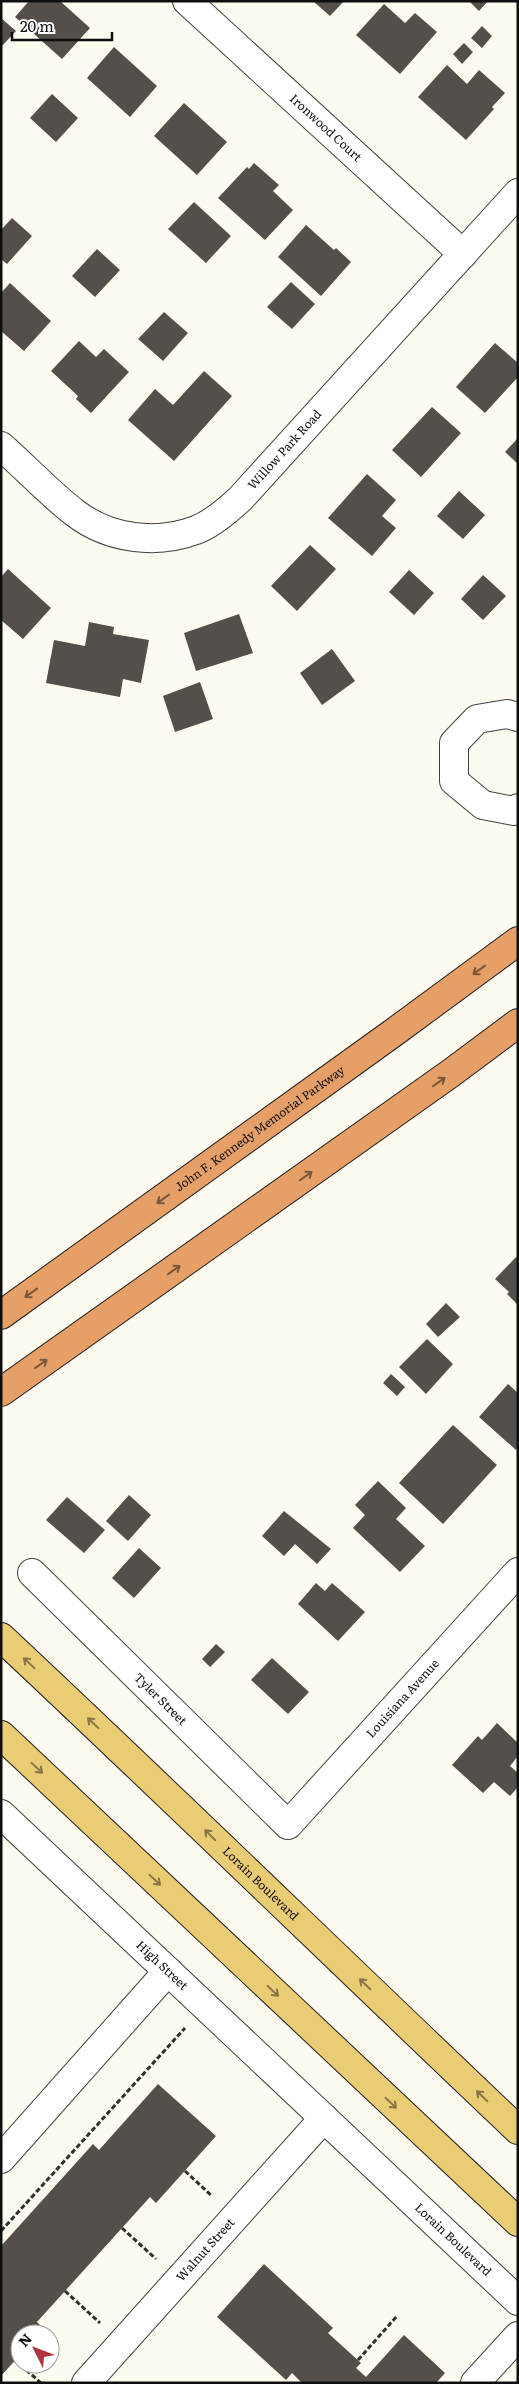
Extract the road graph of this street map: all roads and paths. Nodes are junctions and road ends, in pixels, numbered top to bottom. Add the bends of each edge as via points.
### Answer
1 (187, 1) edge
2 (518, 193) edge
3 (463, 254) junction
4 (1, 446) edge
5 (518, 717) edge
6 (518, 808) edge
7 (518, 941) edge
8 (518, 1023) edge
9 (1, 1314) edge
10 (1, 1392) edge
11 (518, 1572) edge
12 (32, 1573) dead end
13 (1, 1637) edge
14 (1, 1734) edge
15 (1, 1814) edge
16 (288, 1825) joint
17 (168, 1971) junction
18 (190, 2022) dead end
19 (324, 2118) junction
20 (518, 2130) edge
21 (1, 2159) edge
22 (184, 2171) dead end
23 (215, 2198) dead end
24 (518, 2222) edge
25 (122, 2228) dead end
26 (1, 2231) edge
27 (158, 2261) dead end
28 (65, 2291) dead end
29 (518, 2301) edge
30 (397, 2316) dead end
31 (102, 2325) dead end
32 (518, 2336) edge
33 (358, 2360) dead end
34 (31, 2374) edge
35 (41, 2383) edge
36 (86, 2383) edge
37 (475, 2383) edge

1 - 3 street, Ironwood Court
2 - 3 street, Willow Park Road
3 - 4 street, Willow Park Road via 240,499 224,514 197,530 166,538 134,538 104,530 76,514
5 - 6 street via 507,714 477,719 454,744 454,781 483,805 514,811
7 -> 9 highway, John F. Kennedy Memorial Parkway
10 -> 8 highway via 451,1074
11 - 16 street, Louisiana Avenue
12 - 16 street, Tyler Street
20 -> 13 main road, Lorain Boulevard
14 -> 24 main road
15 - 17 street, High Street
17 - 19 street, High Street
17 - 21 street
18 - 26 path
19 - 29 street, Lorain Boulevard
19 - 36 street, Walnut Street
22 - 23 path
25 - 27 path
28 - 31 path
30 - 33 path
32 - 37 street
34 - 35 path

